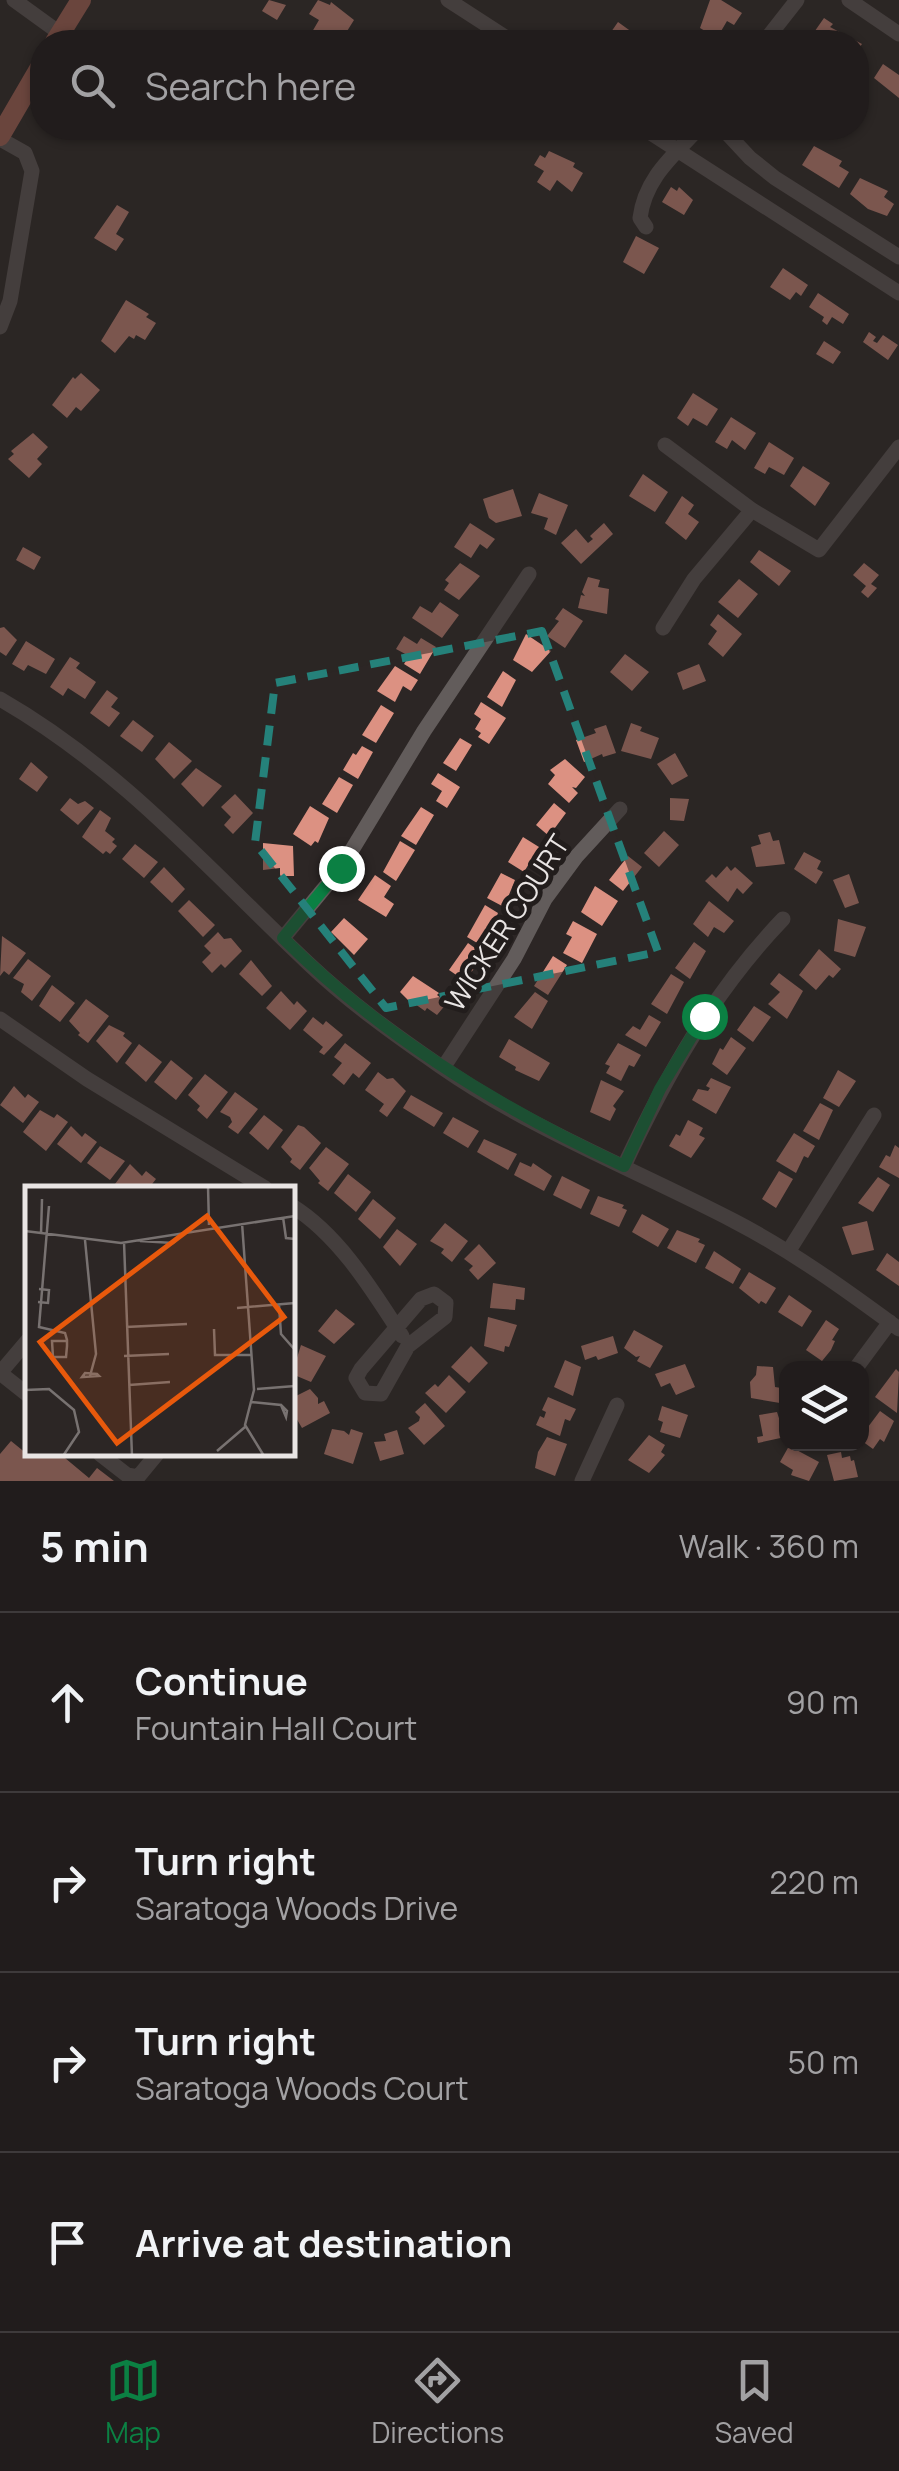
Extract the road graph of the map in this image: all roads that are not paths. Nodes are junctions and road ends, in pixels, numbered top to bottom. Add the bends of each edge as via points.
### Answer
1 (14, 0) edge
2 (81, 0) edge
3 (448, 0) edge
4 (797, 0) edge
5 (849, 0) edge
6 (49, 30) edge
7 (63, 30) edge
8 (494, 30) edge
9 (773, 30) edge
10 (899, 34) edge
11 (30, 85) edge
12 (0, 137) edge
13 (662, 140) edge
14 (688, 140) edge
15 (733, 140) edge
16 (678, 150) junction
17 (646, 227) dead end
18 (899, 257) edge
19 (899, 293) edge
20 (0, 327) edge
21 (665, 446) dead end
22 (899, 446) edge
23 (752, 510) junction
24 (529, 574) dead end
25 (663, 628) dead end
26 (0, 699) edge
27 (620, 810) dead end
28 (783, 919) dead end
29 (283, 938) junction
30 (0, 1019) edge
31 (442, 1068) junction
32 (874, 1114) dead end
33 (624, 1166) junction
34 (260, 1186) edge
35 (295, 1208) edge
36 (788, 1252) junction
37 (894, 1325) edge
38 (396, 1328) junction
39 (25, 1344) edge
40 (408, 1346) junction
41 (862, 1361) edge
42 (0, 1373) edge
43 (25, 1393) edge
44 (617, 1405) dead end
45 (103, 1456) edge
46 (154, 1456) edge
47 (582, 1481) edge

1 - 6 street
2 - 7 main road
3 - 8 street
4 - 9 street
5 - 10 street
11 - 12 main road
12 - 20 street via 25,153 32,171
13 - 16 street
14 - 16 street
15 - 18 street via 775,178
16 - 17 street via 652,178 642,201
16 - 19 street
21 - 23 street
22 - 23 street via 819,550
23 - 25 street
24 - 29 street via 341,868
26 - 29 street via 106,770
27 - 31 street, WICKER COURT via 546,900
28 - 33 street via 704,1016
29 - 31 street via 364,1011
30 - 34 street
31 - 33 street via 526,1119
32 - 36 street
33 - 36 street
35 - 38 street via 359,1273
36 - 37 street
37 - 41 street
38 - 40 street
38 - 40 street via 424,1296 446,1303 445,1318
38 - 40 street via 358,1374 360,1390 381,1394
39 - 42 street
42 - 43 street
44 - 47 street
45 - 46 street via 138,1477

